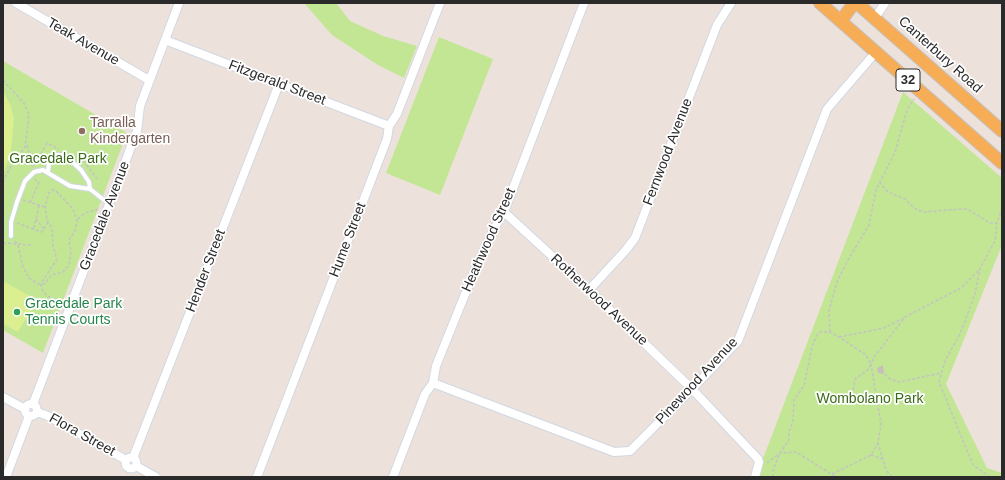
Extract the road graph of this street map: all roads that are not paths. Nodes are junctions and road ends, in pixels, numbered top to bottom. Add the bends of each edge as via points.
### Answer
1 (16, 3) edge
2 (179, 3) edge
3 (440, 3) edge
4 (584, 3) edge
5 (731, 3) edge
6 (820, 3) edge
7 (854, 3) edge
8 (857, 3) edge
9 (885, 3) edge
10 (875, 18) junction
11 (841, 21) junction
12 (165, 40) junction
13 (876, 52) junction
14 (149, 80) junction
15 (279, 84) junction
16 (389, 126) junction
17 (1002, 131) edge
18 (1002, 163) edge
19 (48, 172) junction
20 (90, 189) junction
21 (108, 207) junction
22 (504, 212) junction
23 (11, 236) road end
24 (589, 290) junction
25 (432, 383) junction
26 (692, 389) junction
27 (3, 397) edge
28 (35, 408) junction
29 (27, 412) junction
30 (130, 459) junction
31 (131, 471) edge
32 (6, 477) edge
33 (156, 477) edge
34 (257, 477) edge
35 (394, 477) edge
36 (754, 477) edge

1 - 14 street, Teak Avenue
2 - 12 street, Gracedale Avenue
3 - 16 street, Hume Street via 397,114
4 - 22 street, Heathwood Street
5 - 24 street, Fernwood Avenue via 717,25 635,238
6 - 11 main road, 32
7 - 11 main road
8 - 10 main road, Canterbury Road / 32
9 - 10 street
10 - 17 main road, Canterbury Road / 32
11 - 13 main road, 32
12 - 14 street, Gracedale Avenue
12 - 15 street, Fitzgerald Street
13 - 18 main road, 32
13 - 26 street, Pinewood Avenue via 827,109 738,341
14 - 21 street, Gracedale Avenue via 140,106 137,131
15 - 16 street, Fitzgerald Street
15 - 30 street, Hender Street
16 - 34 street, Hume Street via 387,138
19 - 20 lane via 70,186
19 - 20 lane via 49,162 56,155 66,156 85,176
19 - 23 lane via 39,170 28,177 11,222
20 - 21 lane
21 - 28 street, Gracedale Avenue
22 - 24 street, Rotherwood Avenue
22 - 25 street, Heathwood Street via 476,267 436,366
24 - 26 street, Rotherwood Avenue
25 - 26 street, Pinewood Avenue via 614,452 630,451
25 - 35 street, Heathwood Street via 425,394
26 - 36 street, Rotherwood Avenue via 759,462
27 - 29 street
28 - 29 street via 27,405
28 - 29 street via 34,416
28 - 30 street, Flora Street
29 - 32 street
30 - 31 street via 126,465
31 - 33 street

